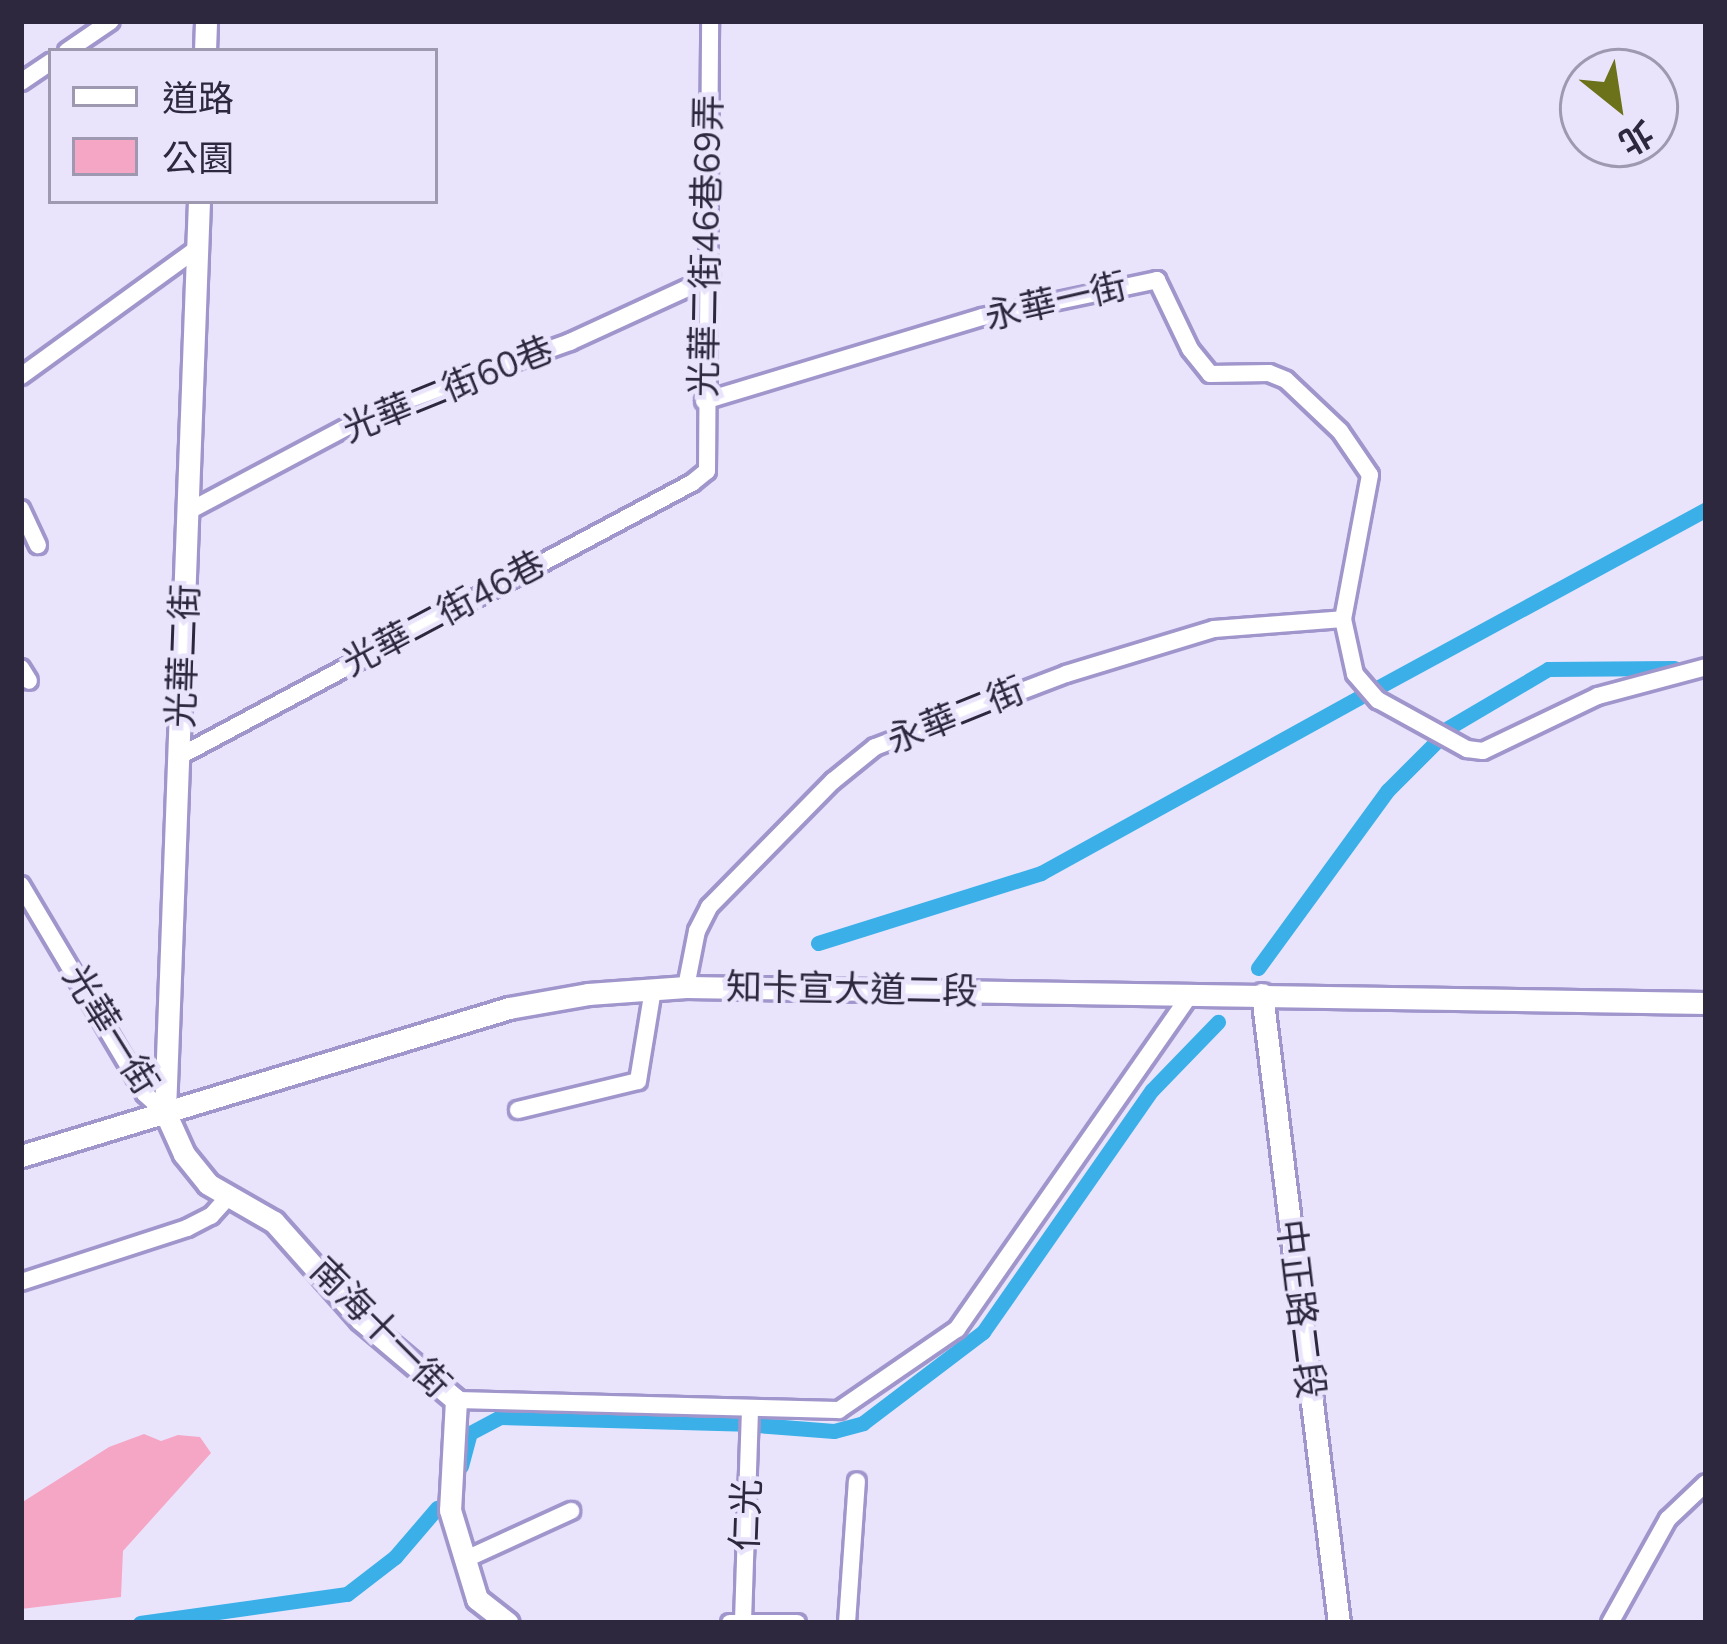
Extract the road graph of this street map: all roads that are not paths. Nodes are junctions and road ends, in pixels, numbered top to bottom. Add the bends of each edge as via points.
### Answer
1 (111, 21) edge
2 (710, 21) edge
3 (71, 48) edge
4 (48, 64) edge
5 (21, 82) edge
6 (200, 204) edge
7 (198, 248) junction
8 (711, 277) junction
9 (21, 376) edge
10 (704, 401) junction
11 (707, 471) joint
12 (21, 509) edge
13 (189, 512) junction
14 (38, 545) dead end
15 (1343, 619) junction
16 (1706, 667) edge
17 (180, 756) junction
18 (21, 885) edge
19 (686, 987) junction
20 (653, 989) junction
21 (1191, 994) junction
22 (1262, 994) junction
23 (1706, 1003) edge
24 (518, 1110) dead end
25 (165, 1112) junction
26 (21, 1156) edge
27 (229, 1196) junction
28 (21, 1282) edge
29 (456, 1400) junction
30 (750, 1408) junction
31 (857, 1481) dead end
32 (1706, 1483) edge
33 (572, 1511) dead end
34 (464, 1560) junction
35 (477, 1600) junction
36 (737, 1622) edge
37 (480, 1623) edge
38 (508, 1623) edge
39 (797, 1623) edge
40 (847, 1623) edge
41 (1340, 1623) edge
42 (1610, 1623) edge

1 - 3 street
2 - 8 street, 光華二街46巷69弄
4 - 5 street
6 - 7 street, 光華二街
7 - 9 street
7 - 13 street, 光華二街
8 - 10 street, 光華二街46巷69弄
8 - 13 street, 光華二街60巷 via 571,342 379,410
10 - 11 street, 光華二街46巷69弄
10 - 15 street, 永華一街 via 982,317 1157,280 1210,374 1286,380 1340,431 1370,475
11 - 17 street, 光華二街46巷
12 - 14 street
13 - 17 street, 光華二街
15 - 16 street, 永華一街 via 1361,686 1475,751 1598,697
15 - 19 street, 永華二街 via 1214,629 889,740 833,781 709,907
17 - 25 street, 光華二街
18 - 25 street, 光華一街 via 145,1094
19 - 20 street, 知卡宣大道二段
19 - 21 street, 知卡宣大道二段
20 - 24 street via 638,1082
20 - 25 street, 知卡宣大道二段 via 509,1008
21 - 22 street, 知卡宣大道二段
21 - 30 street via 957,1329 839,1409
22 - 23 street, 知卡宣大道二段
22 - 41 street, 中正路二段
25 - 26 street, 知卡宣大道二段
25 - 27 street, 南海十一街 via 184,1154
27 - 28 street via 188,1228
27 - 29 street, 南海十一街 via 274,1222 360,1318
29 - 30 street
29 - 34 street, 南海十一街 via 448,1481
30 - 36 street, 仁光
31 - 40 street
32 - 42 street via 1668,1519
33 - 34 street
34 - 35 street, 南海十一街
35 - 37 street
35 - 38 street
36 - 39 street, 仁光

